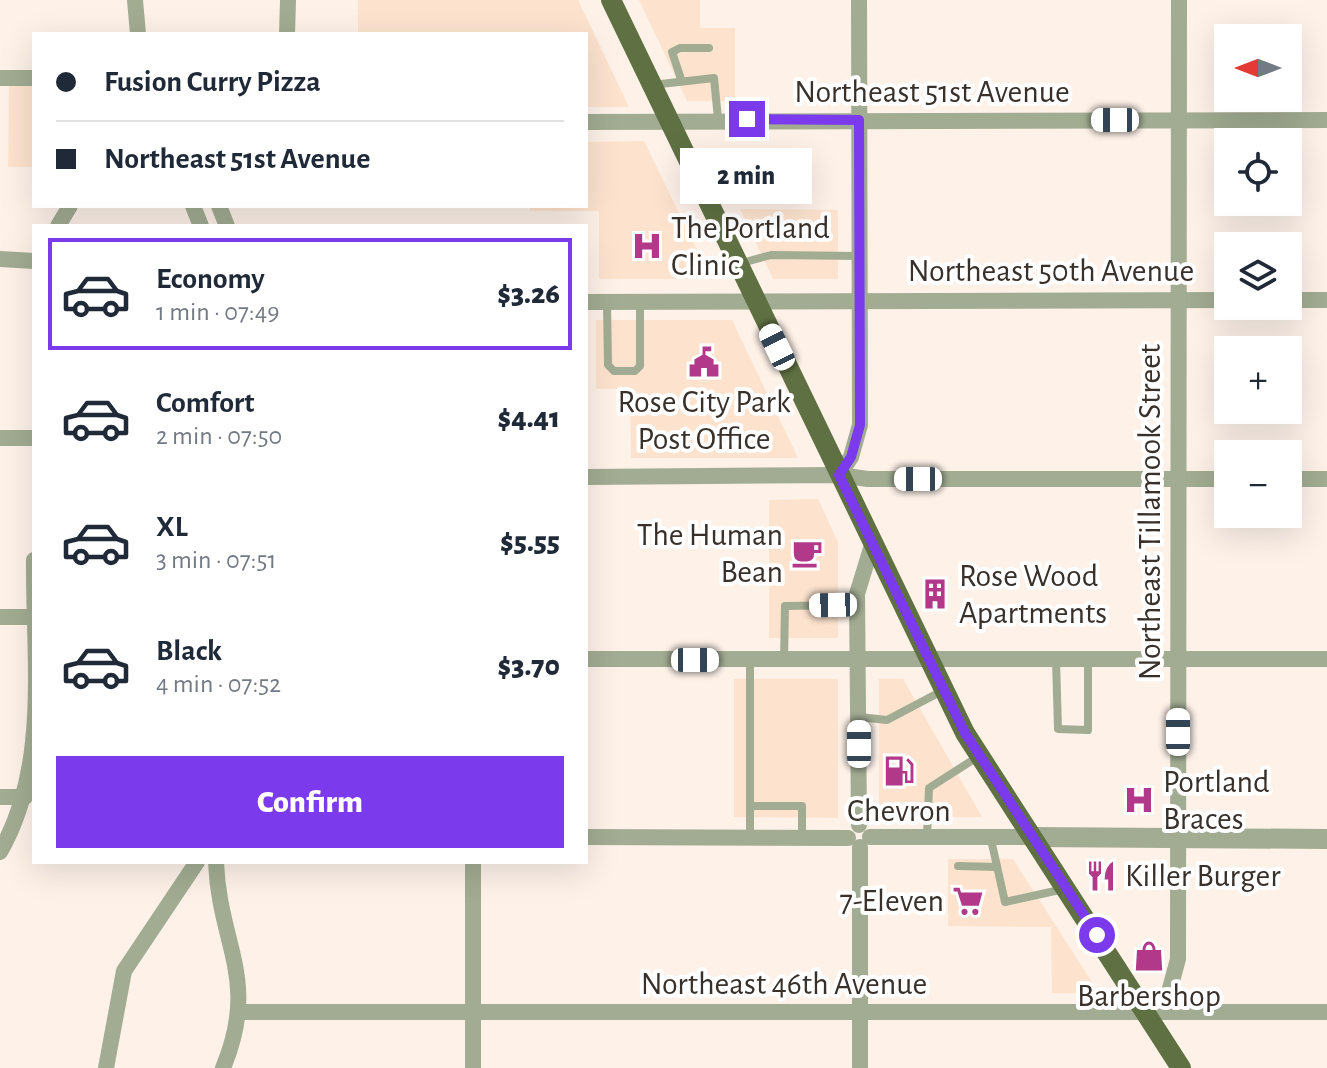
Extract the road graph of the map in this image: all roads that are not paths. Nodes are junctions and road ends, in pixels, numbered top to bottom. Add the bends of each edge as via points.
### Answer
1 (135, 0) edge
2 (288, 0) edge
3 (611, 0) edge
4 (859, 0) edge
5 (1179, 0) edge
6 (138, 32) edge
7 (287, 32) edge
8 (709, 48) dead end
9 (0, 78) edge
10 (32, 78) edge
11 (681, 79) junction
12 (652, 85) junction
13 (718, 119) junction
14 (859, 120) junction
15 (1179, 120) junction
16 (1327, 120) edge
17 (669, 121) junction
18 (588, 122) edge
19 (860, 256) junction
20 (0, 259) edge
21 (32, 261) edge
22 (737, 264) junction
23 (860, 299) junction
24 (1178, 300) junction
25 (1214, 300) edge
26 (1302, 300) edge
27 (1327, 300) edge
28 (588, 302) edge
29 (607, 302) junction
30 (640, 302) junction
31 (755, 302) junction
32 (0, 438) edge
33 (32, 438) edge
34 (839, 475) junction
35 (588, 477) edge
36 (1178, 479) junction
37 (1214, 479) edge
38 (1302, 479) edge
39 (1327, 479) edge
40 (872, 545) junction
41 (857, 605) junction
42 (0, 617) edge
43 (32, 617) edge
44 (588, 659) edge
45 (1327, 659) edge
46 (927, 660) junction
47 (1056, 660) junction
48 (1088, 660) junction
49 (1178, 660) junction
50 (750, 661) junction
51 (784, 661) junction
52 (859, 662) junction
53 (942, 691) junction
54 (859, 717) junction
55 (979, 756) junction
56 (32, 757) edge
57 (0, 797) edge
58 (25, 797) junction
59 (750, 806) junction
60 (990, 835) junction
61 (927, 836) junction
62 (588, 837) edge
63 (750, 837) junction
64 (802, 837) junction
65 (859, 837) junction
66 (1031, 837) junction
67 (1327, 839) edge
68 (1178, 840) junction
69 (0, 852) edge
70 (196, 864) edge
71 (216, 864) edge
72 (473, 864) edge
73 (958, 866) dead end
74 (997, 867) junction
75 (1065, 889) junction
76 (240, 1012) junction
77 (473, 1012) junction
78 (860, 1012) junction
79 (1327, 1012) edge
80 (1146, 1013) junction
81 (106, 1068) edge
82 (223, 1068) edge
83 (473, 1068) edge
84 (860, 1068) edge
85 (1181, 1068) edge

1 - 6 street
2 - 7 street
3 - 12 main road
4 - 14 street
5 - 15 street, Northeast Tillamook Street
8 - 11 lane via 672,52
9 - 10 street
11 - 12 lane
11 - 13 lane via 714,78
12 - 17 main road
13 - 14 street, Northeast 51st Avenue
13 - 17 street, Northeast 51st Avenue
14 - 15 street, Northeast 51st Avenue
14 - 19 street
15 - 16 street, Northeast 51st Avenue
15 - 24 street, Northeast Tillamook Street
17 - 18 street, Northeast 51st Avenue
17 - 22 main road
19 - 22 lane via 771,255
19 - 23 street
20 - 21 street
22 - 31 main road
23 - 24 street, Northeast 50th Avenue
23 - 31 street, Northeast 50th Avenue
23 - 34 street via 860,425 851,457
24 - 25 street, Northeast 50th Avenue
24 - 36 street, Northeast Tillamook Street
26 - 27 street
28 - 29 street, Northeast 50th Avenue
29 - 30 street, Northeast 50th Avenue
29 - 30 lane via 610,369 635,371 640,366
30 - 31 street, Northeast 50th Avenue
31 - 34 main road
32 - 33 street
34 - 35 street
34 - 36 street
34 - 40 main road
36 - 37 street
36 - 49 street, Northeast Tillamook Street
38 - 39 street
40 - 41 street via 859,580
40 - 46 main road
41 - 51 lane via 785,606
41 - 52 street
42 - 43 street
44 - 50 street
45 - 49 street
46 - 47 street
46 - 52 street
46 - 53 main road
47 - 48 street
47 - 48 lane via 1058,729 1069,731 1088,730
48 - 49 street
49 - 68 street, Northeast Tillamook Street
50 - 51 street
50 - 59 lane
51 - 52 street
52 - 54 street
53 - 54 lane via 887,720
53 - 55 main road
54 - 65 street
55 - 61 lane via 929,788
55 - 66 main road
56 - 58 street
57 - 58 street
58 - 69 street
59 - 63 lane
59 - 64 lane via 802,806
60 - 61 street
60 - 66 street
60 - 74 lane
61 - 65 street
62 - 63 street
63 - 64 street
64 - 65 street
65 - 78 street
66 - 68 street
66 - 75 main road
67 - 68 street
68 - 80 street, Northeast Tillamook Street via 1175,976 1169,992
70 - 81 street via 124,971
71 - 76 street
72 - 77 street
73 - 74 lane
74 - 75 lane via 1005,902
75 - 80 main road
76 - 77 street, Northeast 46th Avenue
76 - 82 street
77 - 78 street, Northeast 46th Avenue
77 - 83 street
78 - 80 street, Northeast 46th Avenue
78 - 84 street
79 - 80 street, Northeast 46th Avenue
80 - 85 main road

